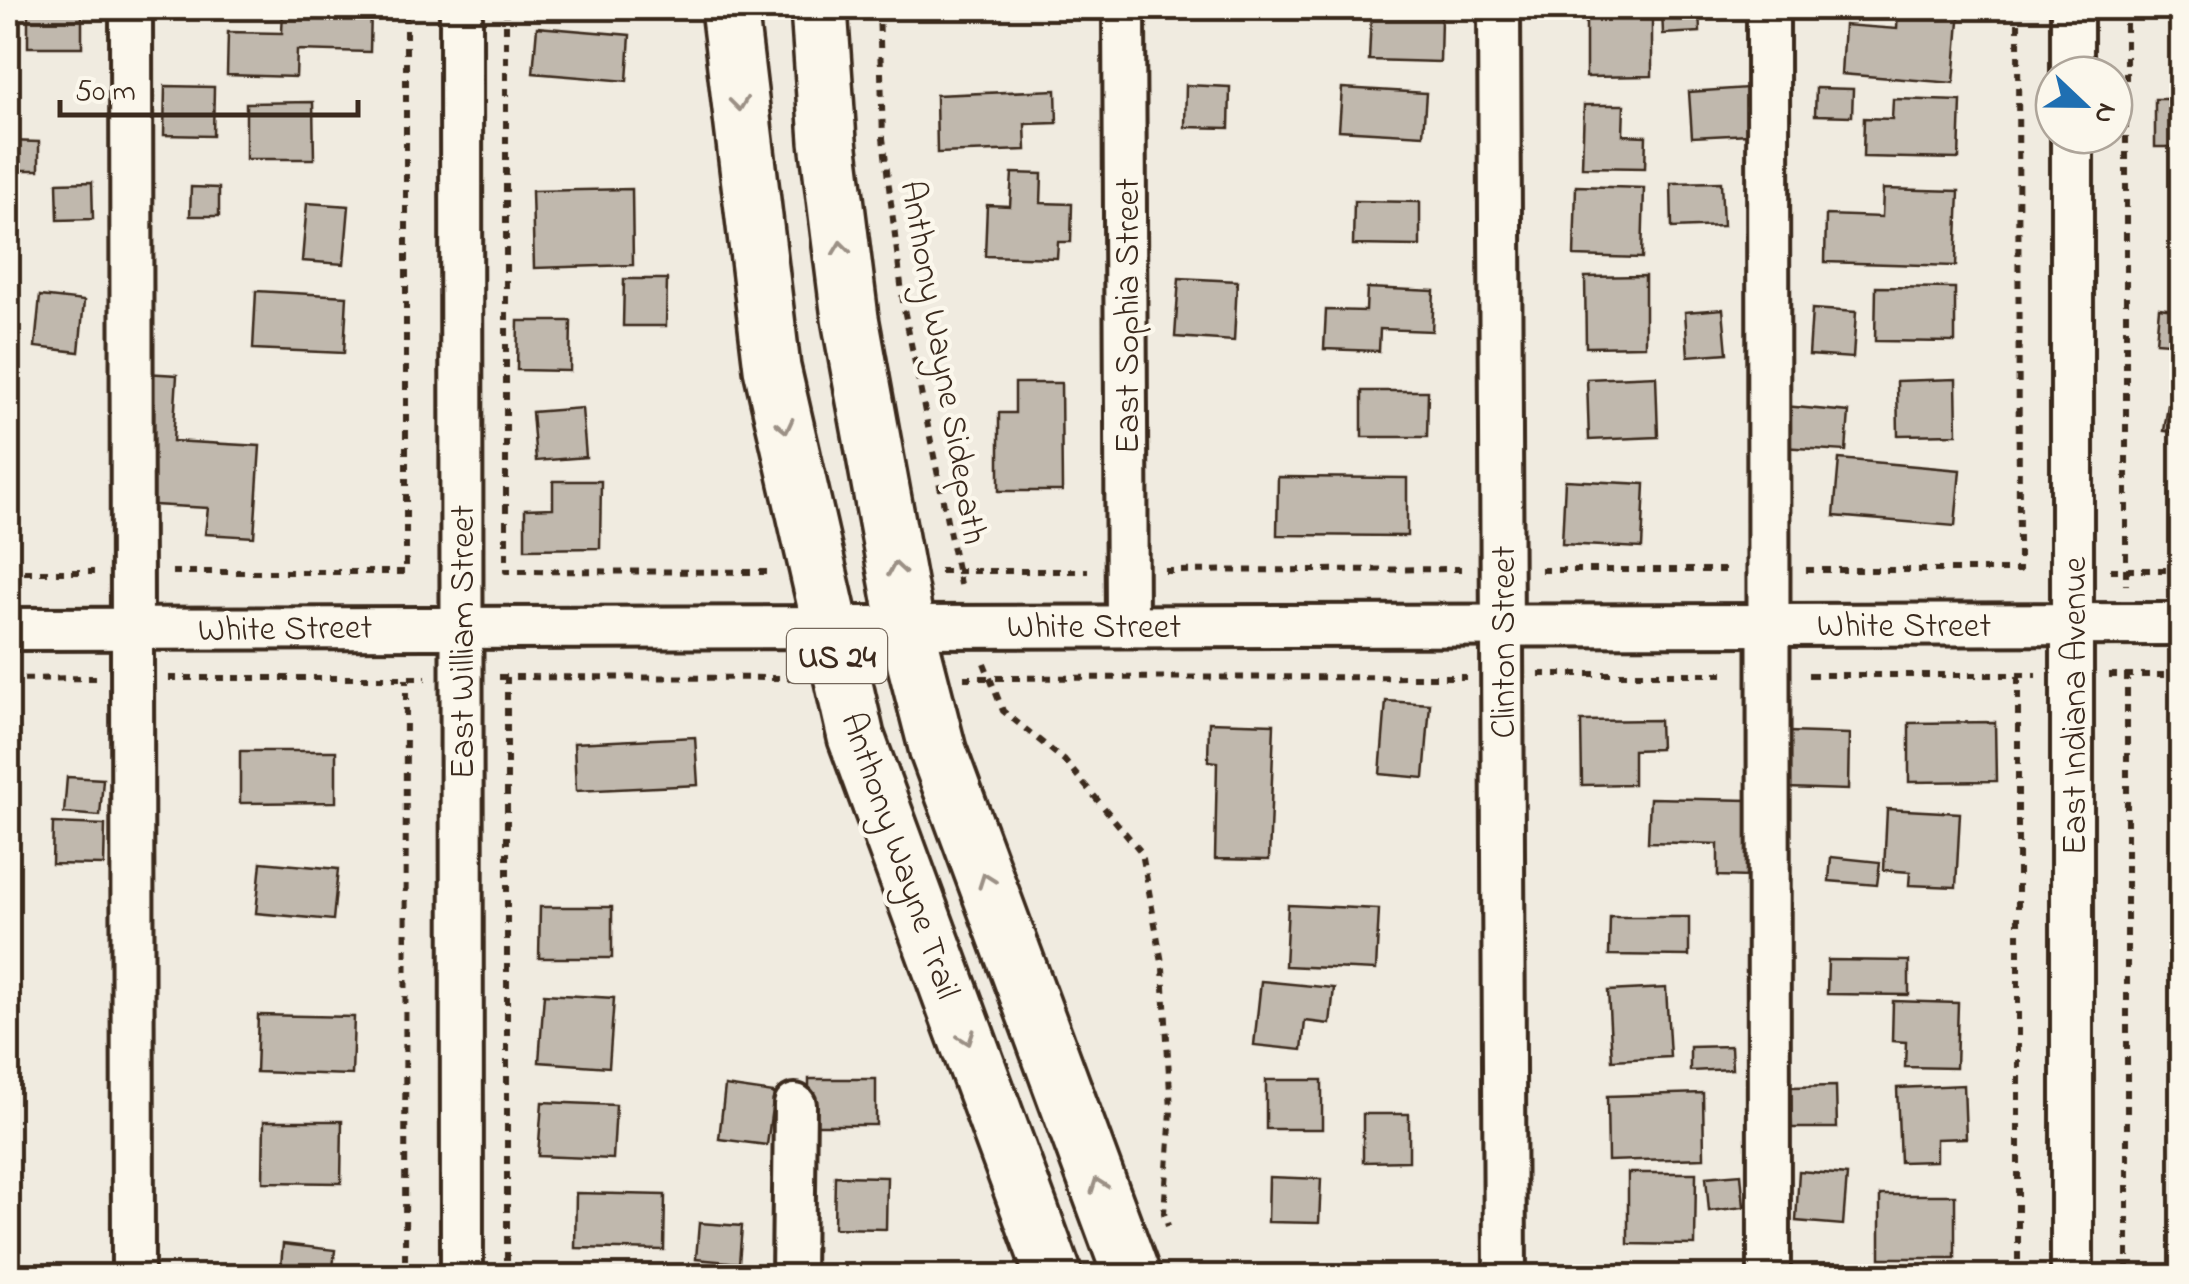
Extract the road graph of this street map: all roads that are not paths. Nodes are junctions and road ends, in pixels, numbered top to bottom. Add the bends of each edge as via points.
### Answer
1 (132, 8) edge
2 (462, 8) edge
3 (729, 8) edge
4 (819, 8) edge
5 (1124, 8) edge
6 (1499, 8) edge
7 (1768, 8) edge
8 (2072, 8) edge
9 (2072, 55) edge
10 (2072, 155) edge
11 (2074, 623) junction
12 (1127, 624) junction
13 (2182, 624) edge
14 (1502, 625) junction
15 (1768, 625) junction
16 (462, 626) junction
17 (831, 626) junction
18 (8, 629) edge
19 (132, 629) junction
20 (912, 652) junction
21 (795, 1104) dead end
22 (133, 1276) edge
23 (462, 1276) edge
24 (793, 1276) edge
25 (1054, 1276) edge
26 (1132, 1276) edge
27 (1504, 1276) edge
28 (1769, 1276) edge
29 (2072, 1276) edge

1 - 19 street
2 - 16 street, East William Street
3 -> 17 highway, Anthony Wayne Trail / US 24 via 772,368
20 -> 4 highway, Anthony Wayne Trail / US 24 via 850,318
5 - 12 street, East Sophia Street
6 - 14 street, Clinton Street
7 - 15 street
8 - 9 street
10 - 11 street, East Indiana Avenue
11 - 13 street, White Street
11 - 15 street, White Street
11 - 29 street, East Indiana Avenue
12 - 14 street, White Street
12 - 20 street, White Street
14 - 15 street, White Street
14 - 27 street, Clinton Street
15 - 28 street
16 - 17 street, White Street
16 - 19 street, White Street
16 - 23 street, East William Street
17 - 20 street, White Street
17 -> 25 highway, Anthony Wayne Trail / US 24 via 856,737
18 - 19 street, White Street
19 - 22 street
26 -> 20 highway, Anthony Wayne Trail / US 24 via 938,752
21 - 24 street

